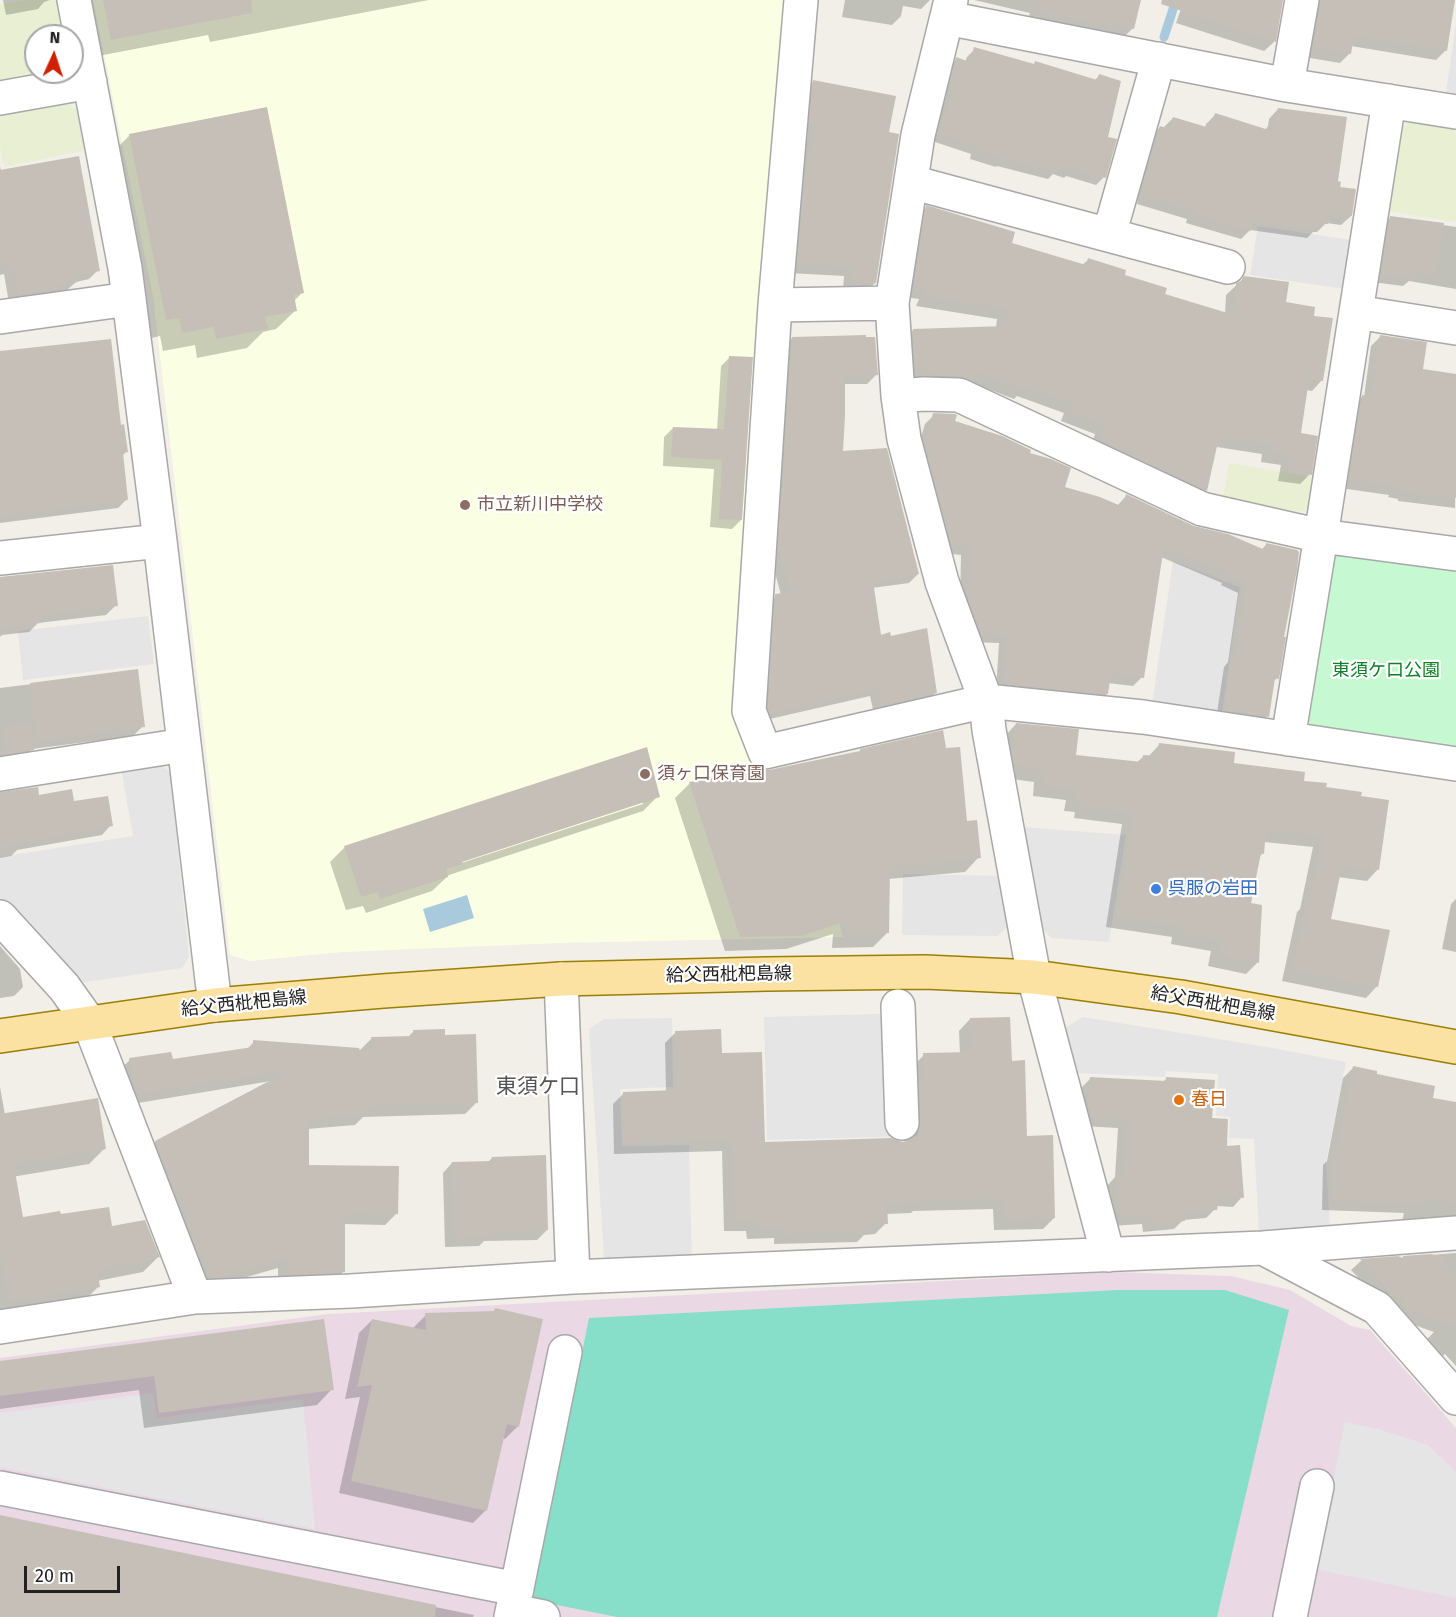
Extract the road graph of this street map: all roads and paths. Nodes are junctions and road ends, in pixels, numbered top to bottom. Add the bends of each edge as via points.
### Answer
1 (74, 0) edge
2 (801, 0) edge
3 (1302, 0) edge
4 (949, 9) edge
5 (1159, 60) junction
6 (90, 82) junction
7 (1287, 85) junction
8 (0, 98) edge
9 (1389, 101) junction
10 (1456, 112) edge
11 (910, 182) junction
12 (1109, 235) junction
13 (1228, 267) dead end
14 (129, 299) junction
15 (892, 303) junction
16 (775, 305) junction
17 (1356, 312) junction
18 (0, 317) edge
19 (1456, 328) edge
20 (898, 396) junction
21 (1321, 536) junction
22 (160, 541) junction
23 (1456, 554) edge
24 (0, 558) edge
25 (986, 701) junction
26 (1288, 739) junction
27 (184, 745) junction
28 (1456, 764) edge
29 (0, 774) edge
30 (0, 917) edge
31 (1034, 977) junction
32 (561, 980) junction
33 (214, 1005) junction
34 (898, 1006) dead end
35 (89, 1022) junction
36 (0, 1036) edge
37 (1456, 1047) edge
38 (902, 1123) dead end
39 (1456, 1233) edge
40 (1263, 1248) junction
41 (1108, 1255) junction
42 (573, 1278) junction
43 (195, 1297) junction
44 (0, 1327) edge
45 (565, 1352) dead end
46 (1456, 1398) edge
47 (1317, 1486) dead end
48 (0, 1488) edge
49 (521, 1608) edge
50 (1290, 1617) edge

1 - 6 street
2 - 16 street
3 - 7 street
4 - 5 street
4 - 11 street
5 - 7 street
5 - 12 street
6 - 8 street
6 - 14 street
7 - 9 street
9 - 10 street
9 - 17 street
11 - 12 street
11 - 15 street
12 - 13 street
14 - 18 street
14 - 22 street
15 - 16 street
15 - 20 street
16 - 25 street via 749,711 765,752
17 - 19 street
17 - 21 street
20 - 21 street via 959,395 1202,509
20 - 25 street via 904,439 942,582
21 - 23 street
21 - 26 street
22 - 24 street
22 - 27 street
25 - 26 street via 1143,717
25 - 31 street
26 - 28 street
27 - 29 street
27 - 33 street
30 - 35 street via 64,987
31 - 32 main road, 給父西枇杷島線 via 926,972
31 - 37 main road, 給父西枇杷島線 via 1181,997
31 - 41 street
32 - 33 main road, 給父西枇杷島線
32 - 42 street
33 - 35 main road, 給父西枇杷島線
34 - 38 street
35 - 36 main road, 給父西枇杷島線
35 - 43 street
39 - 40 street
40 - 41 street
40 - 46 street via 1377,1308
41 - 42 street
42 - 43 street
43 - 44 street
45 - 49 street
47 - 50 street
48 - 49 street

